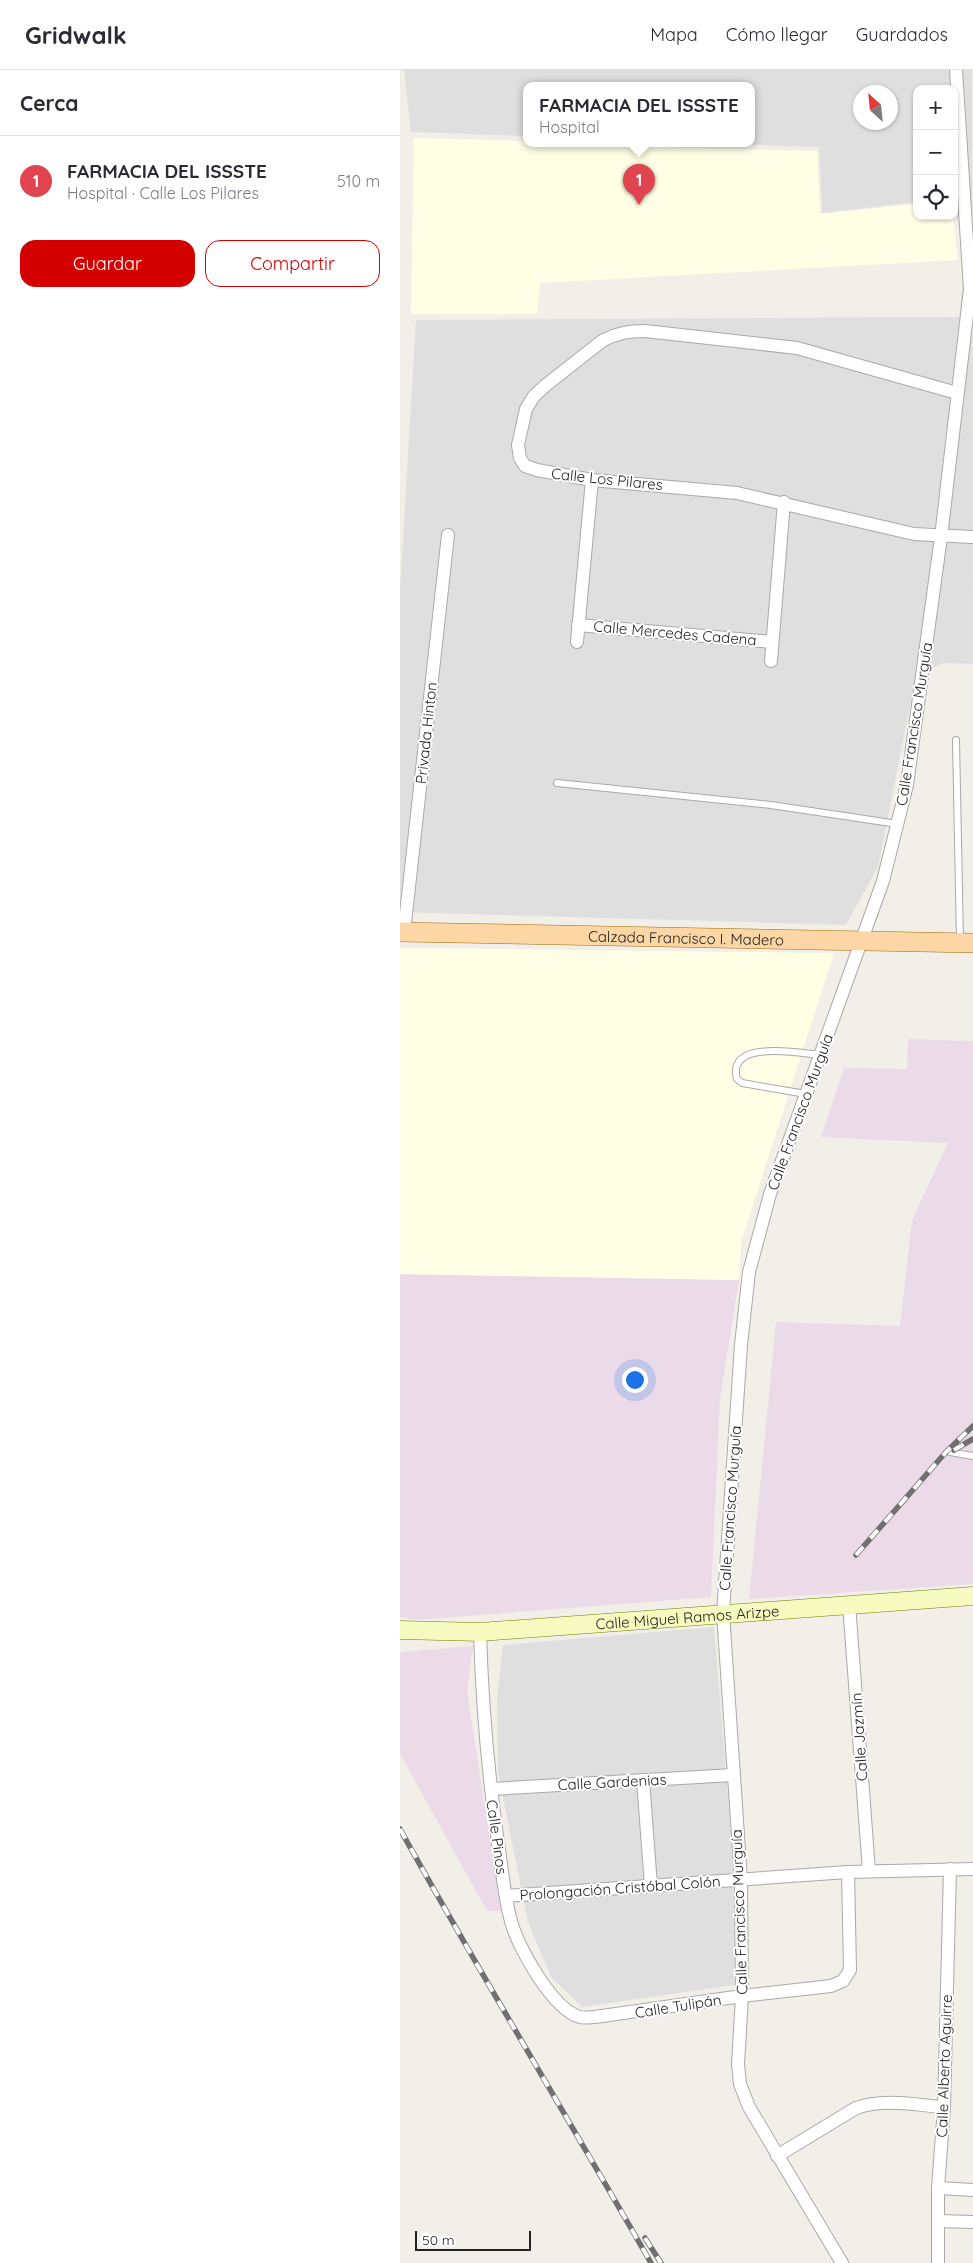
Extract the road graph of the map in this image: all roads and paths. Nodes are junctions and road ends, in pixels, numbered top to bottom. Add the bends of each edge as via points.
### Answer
1 (956, 70) edge
2 (970, 246) edge
3 (957, 394) junction
4 (592, 480) junction
5 (784, 502) junction
6 (448, 535) dead end
7 (941, 537) junction
8 (973, 537) edge
9 (578, 625) junction
10 (577, 642) dead end
11 (772, 642) junction
12 (771, 661) dead end
13 (956, 740) dead end
14 (556, 783) dead end
15 (898, 824) junction
16 (402, 932) edge
17 (863, 941) junction
18 (967, 942) edge
19 (820, 1054) junction
20 (806, 1094) junction
21 (950, 1452) dead end
22 (973, 1456) edge
23 (973, 1596) edge
24 (849, 1604) junction
25 (723, 1613) junction
26 (400, 1630) edge
27 (480, 1632) junction
28 (733, 1775) junction
29 (643, 1780) junction
30 (491, 1789) junction
31 (950, 1869) junction
32 (973, 1869) edge
33 (869, 1871) junction
34 (848, 1872) junction
35 (741, 1880) junction
36 (651, 1886) junction
37 (506, 1896) junction
38 (742, 1996) junction
39 (580, 2017) joint
40 (944, 2107) junction
41 (777, 2156) junction
42 (938, 2188) junction
43 (973, 2190) edge
44 (938, 2221) junction
45 (973, 2222) edge
46 (842, 2263) edge
47 (938, 2263) edge

1 - 2 street, Calle Francisco Murguía
2 - 3 street, Calle Francisco Murguía via 970,289
3 - 4 street, Calle Los Pilares via 798,348 645,331 615,334 534,396 526,409 518,446 525,466
3 - 7 street, Calle Francisco Murguía
4 - 5 street, Calle Los Pilares via 701,488
4 - 9 street, Calle Mercedes Cadena
5 - 7 street, Calle Los Pilares via 914,534
5 - 11 street, Calle Mercedes Cadena
6 - 16 street, Privada Hinton
7 - 8 street, Calle Los Pilares
7 - 15 street, Calle Francisco Murguía via 907,785
9 - 10 street, Calle Mercedes Cadena
9 - 11 street, Calle Mercedes Cadena
11 - 12 street, Calle Mercedes Cadena
13 - 18 lane
14 - 15 lane via 771,805
15 - 17 street, Calle Francisco Murguía
16 - 17 main road, Calzada Francisco I. Madero
17 - 18 main road, Calzada Francisco I. Madero
17 - 19 street, Calle Francisco Murguía
19 - 20 street, Calle Francisco Murguía
19 - 20 lane via 756,1051 740,1058 736,1065 737,1078 742,1083
20 - 25 street, Calle Francisco Murguía via 770,1194 749,1272
21 - 22 lane
23 - 24 main road, Calle Miguel Ramos Arizpe
24 - 25 main road, Calle Miguel Ramos Arizpe
24 - 33 street, Calle Jazmín
25 - 27 main road, Calle Miguel Ramos Arizpe
25 - 28 street, Calle Francisco Murguía
26 - 27 main road, Calle Miguel Ramos Arizpe
27 - 30 street, Calle Pinos
28 - 29 street, Calle Gardenias
28 - 35 street, Calle Francisco Murguía
29 - 30 street, Calle Gardenias
29 - 36 street
30 - 37 street, Calle Pinos
31 - 32 street, Prolongación Cristóbal Colón
31 - 33 street, Prolongación Cristóbal Colón
31 - 40 street, Calle Alberto Aguirre
33 - 34 street, Prolongación Cristóbal Colón
34 - 35 street, Prolongación Cristóbal Colón
34 - 38 street, Calle Tulipán via 850,1970 842,1981 831,1986
35 - 36 street, Prolongación Cristóbal Colón
35 - 38 street, Calle Francisco Murguía
36 - 37 street, Prolongación Cristóbal Colón
37 - 39 street, Calle Pinos via 511,1922 528,1959 553,1995
38 - 39 street, Calle Tulipán
38 - 41 street, Calle Francisco Murguía via 740,2084 749,2108
40 - 41 street via 866,2104
40 - 42 street, Calle Alberto Aguirre
41 - 46 street, Calle Francisco Murguía
42 - 43 street
42 - 44 street, Calle Alberto Aguirre
44 - 45 street
44 - 47 street, Calle Alberto Aguirre

